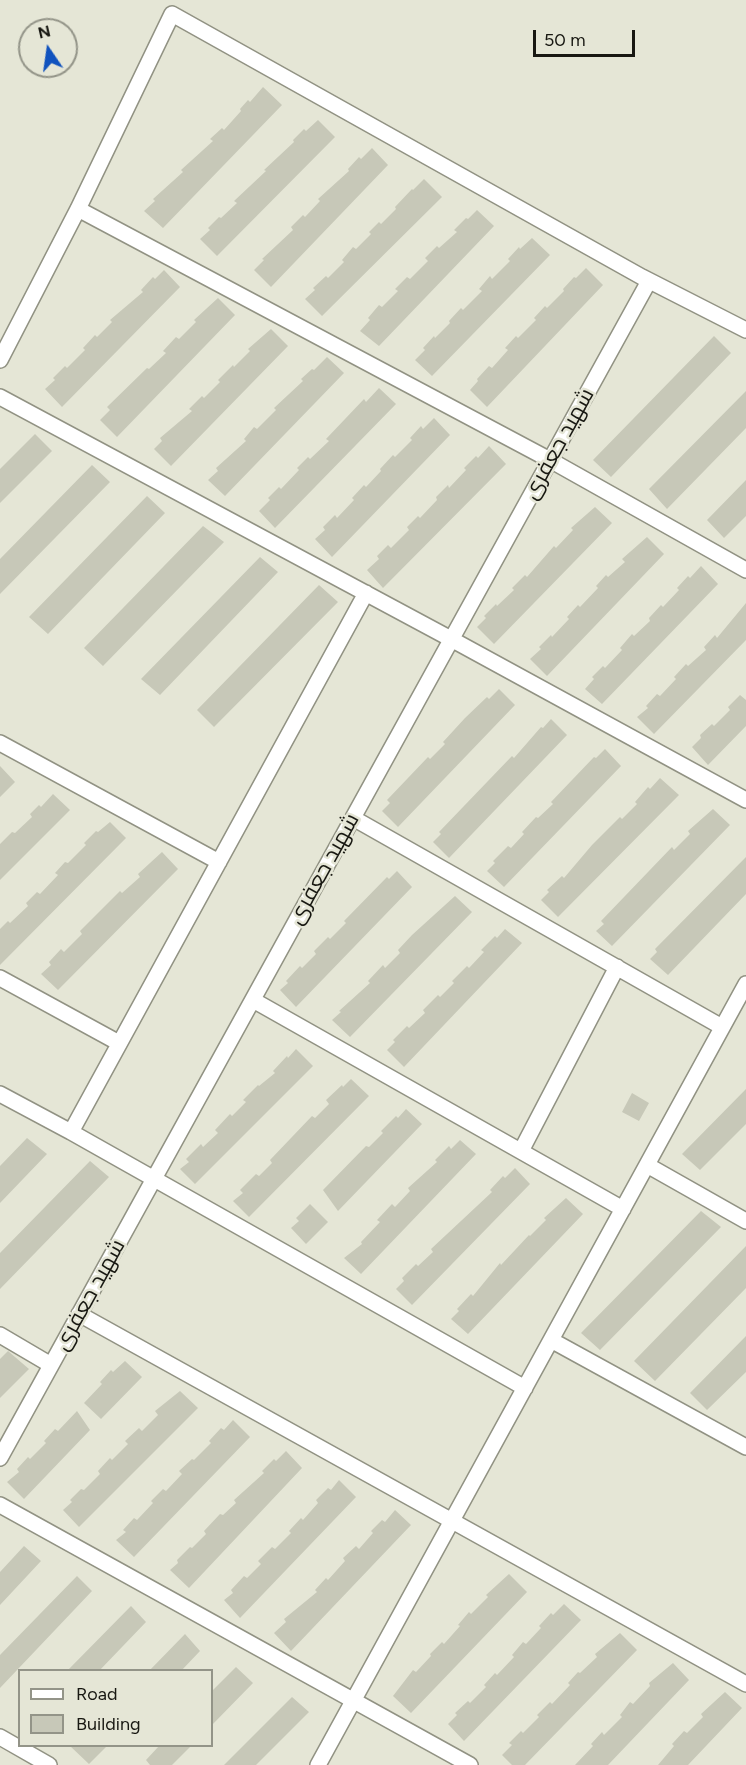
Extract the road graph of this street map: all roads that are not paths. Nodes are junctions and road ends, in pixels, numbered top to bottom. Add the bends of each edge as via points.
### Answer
1 (78, 209) junction
2 (649, 281) junction
3 (746, 330) edge
4 (0, 360) edge
5 (0, 397) edge
6 (550, 460) junction
7 (746, 570) edge
8 (366, 593) junction
9 (452, 639) junction
10 (0, 743) edge
11 (746, 800) edge
12 (353, 818) junction
13 (219, 862) junction
14 (617, 967) junction
15 (0, 978) edge
16 (746, 985) edge
17 (253, 1000) junction
18 (722, 1027) junction
19 (119, 1043) junction
20 (0, 1094) edge
21 (71, 1132) junction
22 (521, 1151) junction
23 (647, 1165) junction
24 (154, 1178) junction
25 (623, 1209) junction
26 (746, 1221) edge
27 (79, 1314) junction
28 (0, 1335) edge
29 (551, 1340) junction
30 (51, 1365) junction
31 (525, 1388) junction
32 (746, 1447) edge
33 (0, 1458) edge
34 (0, 1505) edge
35 (453, 1520) junction
36 (746, 1684) edge
37 (354, 1700) junction
38 (0, 1737) edge
39 (49, 1765) edge
40 (318, 1765) edge
41 (470, 1765) edge

1 - 2 street via 172,14
1 - 4 street
1 - 6 street
2 - 3 street
2 - 6 street, شهید جعفری
5 - 8 street
6 - 7 street
6 - 9 street, شهید جعفری
8 - 9 street
8 - 13 street
9 - 11 street
9 - 12 street, شهید جعفری
10 - 13 street
12 - 14 street
12 - 17 street, شهید جعفری
13 - 19 street
14 - 18 street
14 - 22 street
15 - 19 street
16 - 18 street
17 - 22 street
17 - 24 street, شهید جعفری
18 - 23 street
19 - 21 street
20 - 21 street
21 - 24 street
22 - 25 street
23 - 25 street
23 - 26 street
24 - 27 street, شهید جعفری
24 - 31 street
25 - 29 street
27 - 30 street, شهید جعفری
27 - 35 street
28 - 30 street
29 - 31 street
29 - 32 street
30 - 33 street, شهید جعفری
31 - 35 street
34 - 37 street
35 - 36 street
35 - 37 street
37 - 40 street
37 - 41 street
38 - 39 street

